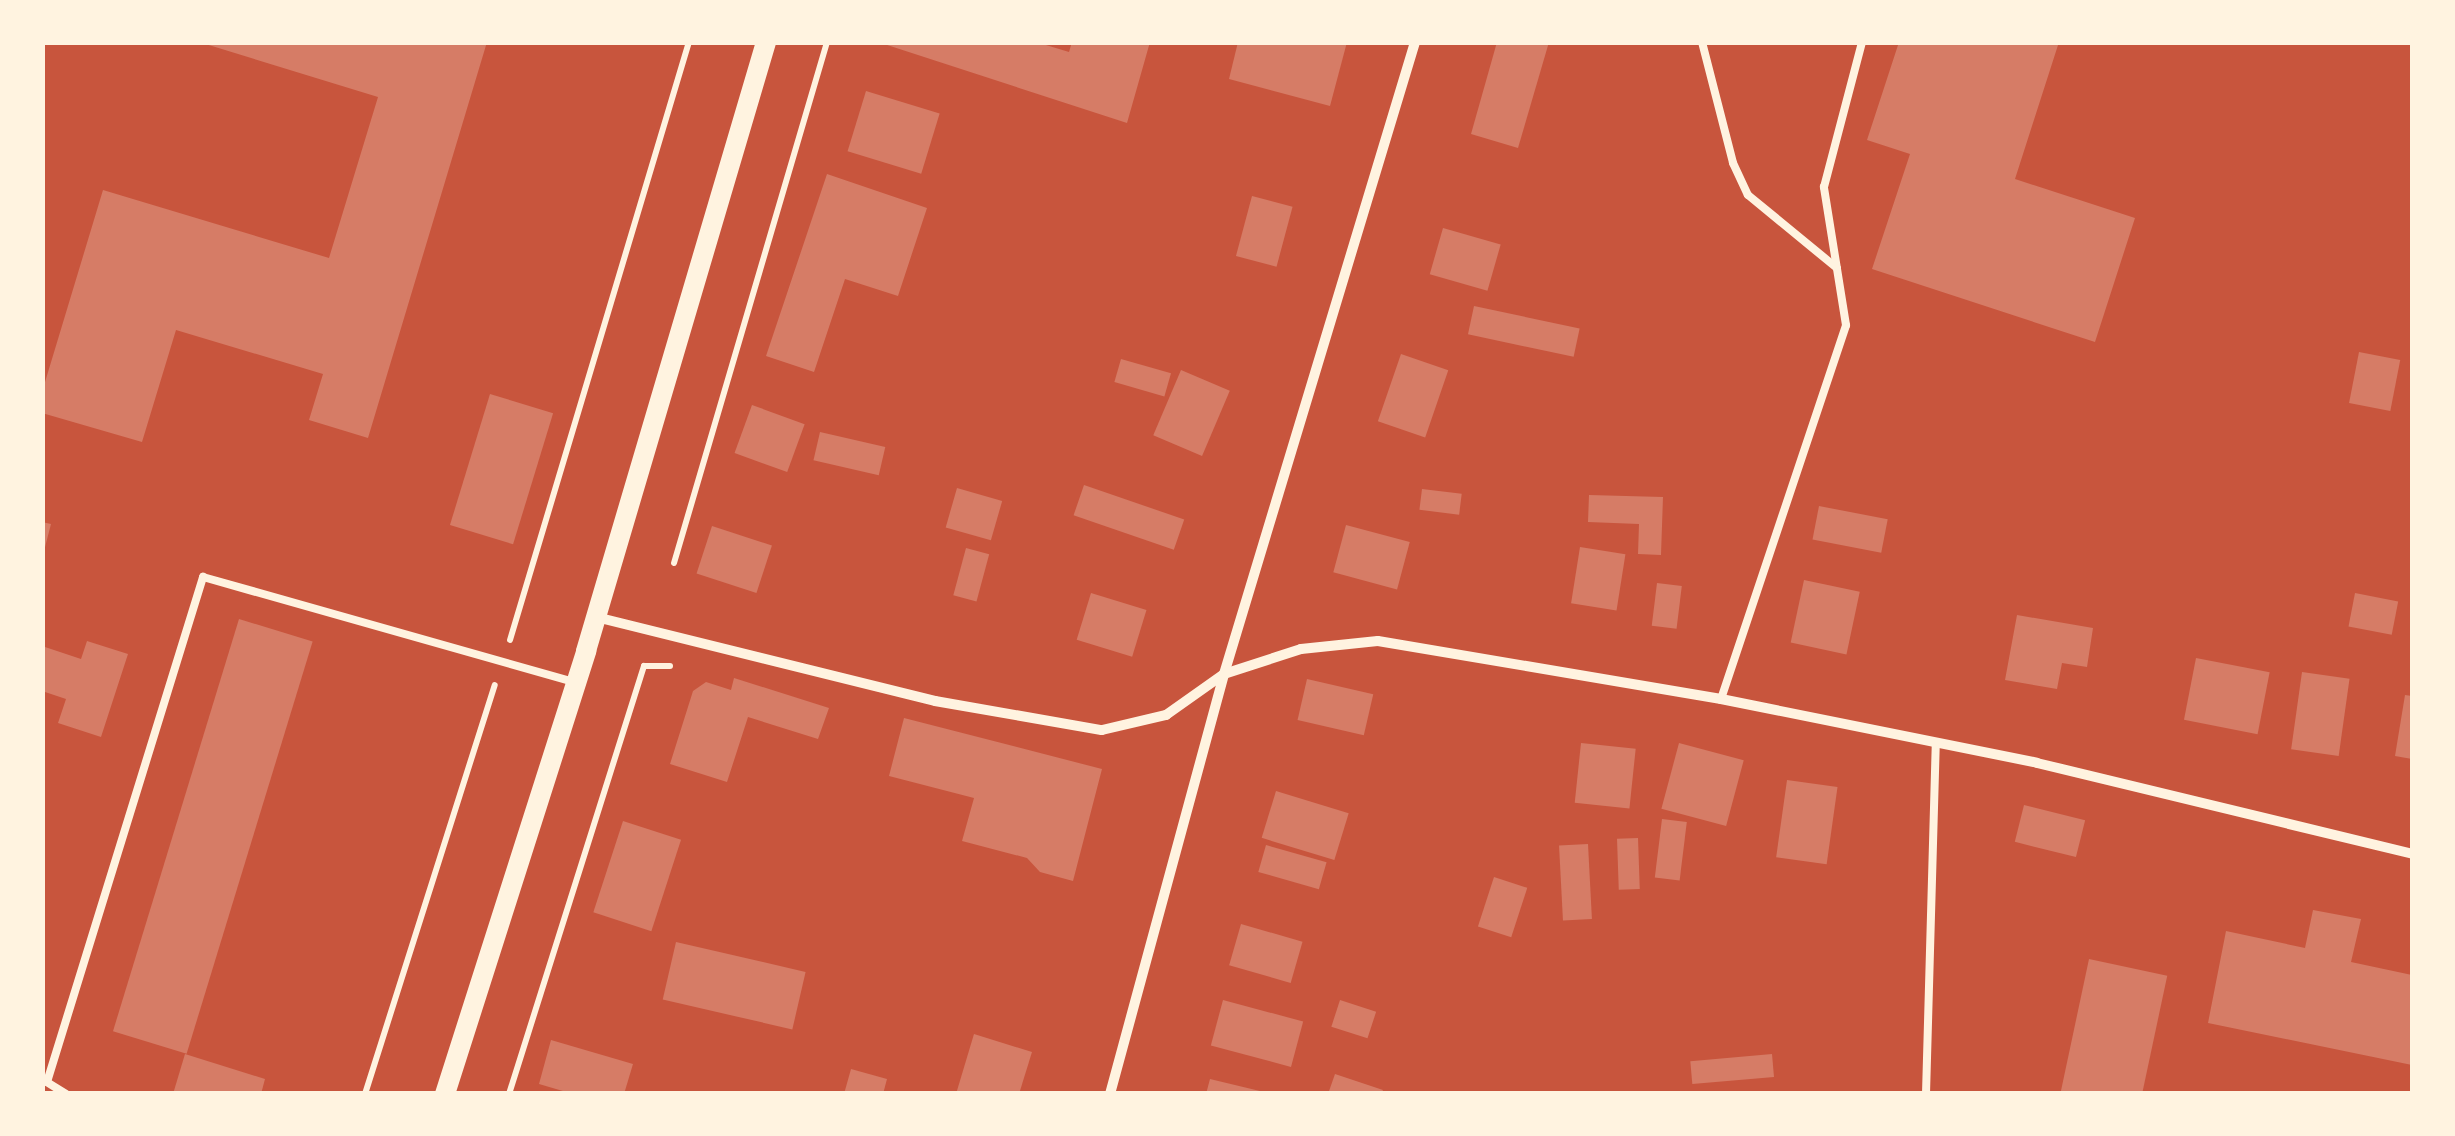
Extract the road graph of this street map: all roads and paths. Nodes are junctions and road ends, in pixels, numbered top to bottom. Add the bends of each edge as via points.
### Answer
1 (689, 42) edge
2 (766, 42) edge
3 (827, 42) edge
4 (1415, 42) edge
5 (1702, 42) edge
6 (1862, 42) edge
7 (1837, 268) junction
8 (674, 563) dead end
9 (596, 617) junction
10 (502, 662) junction
11 (678, 666) dead end
12 (1224, 674) junction
13 (576, 682) junction
14 (1720, 699) junction
15 (1936, 742) junction
16 (2412, 854) edge
17 (66, 1094) edge
18 (364, 1094) edge
19 (445, 1094) edge
20 (509, 1094) edge
21 (1110, 1094) edge
22 (1926, 1094) edge

1 - 10 path
2 - 9 main road
3 - 8 path
4 - 12 street
5 - 7 lane via 1733,163 1748,195
6 - 7 lane via 1824,186
7 - 14 lane via 1846,325
9 - 12 street via 935,700 1102,730 1166,715
9 - 13 main road
10 - 13 lane
10 - 17 lane via 203,576 47,1082
10 - 18 path
11 - 20 path via 644,666
12 - 14 street via 1301,649 1378,641
12 - 21 street
13 - 19 main road
14 - 15 street
15 - 16 street
15 - 22 lane

